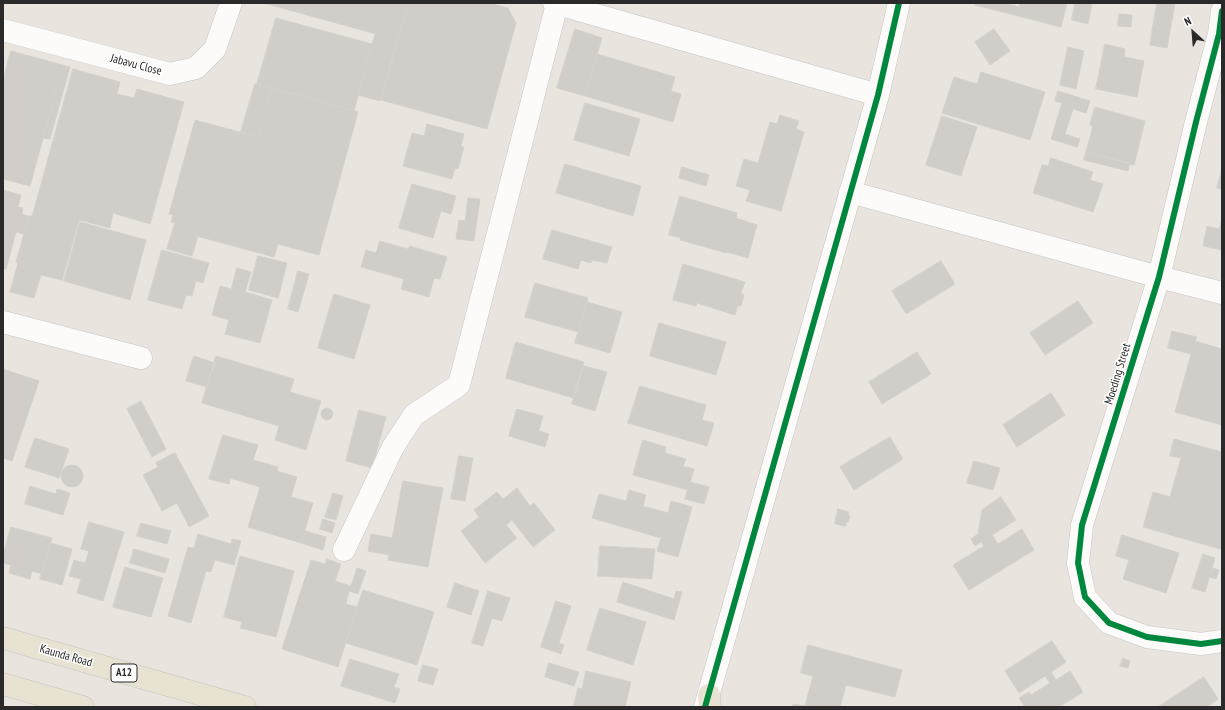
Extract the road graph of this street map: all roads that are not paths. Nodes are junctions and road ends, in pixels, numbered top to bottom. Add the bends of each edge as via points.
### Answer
1 (231, 3) edge
2 (556, 3) edge
3 (899, 3) edge
4 (1222, 10) edge
5 (3, 30) edge
6 (1220, 35) edge
7 (878, 95) junction
8 (850, 192) junction
9 (1159, 277) junction
10 (1222, 293) edge
11 (3, 322) edge
12 (141, 358) dead end
13 (344, 550) dead end
14 (3, 638) edge
15 (1222, 642) edge
16 (3, 684) edge
17 (708, 703) edge
18 (83, 707) edge
19 (245, 707) edge

1 - 5 street, Jabavu Close via 215,49 196,68 170,74
2 - 7 street
2 - 13 street via 459,385 414,415 393,447
3 - 7 street
4 - 6 street, Moeding Street
6 - 9 street, Moeding Street via 1196,122
7 - 8 street
8 - 9 street
8 - 17 street
9 - 10 street
9 - 15 street, Moeding Street via 1082,525 1078,563 1085,597 1109,623 1147,637 1202,644
11 - 12 street
14 - 19 main road, Kaunda Road / A12
16 - 18 main road

